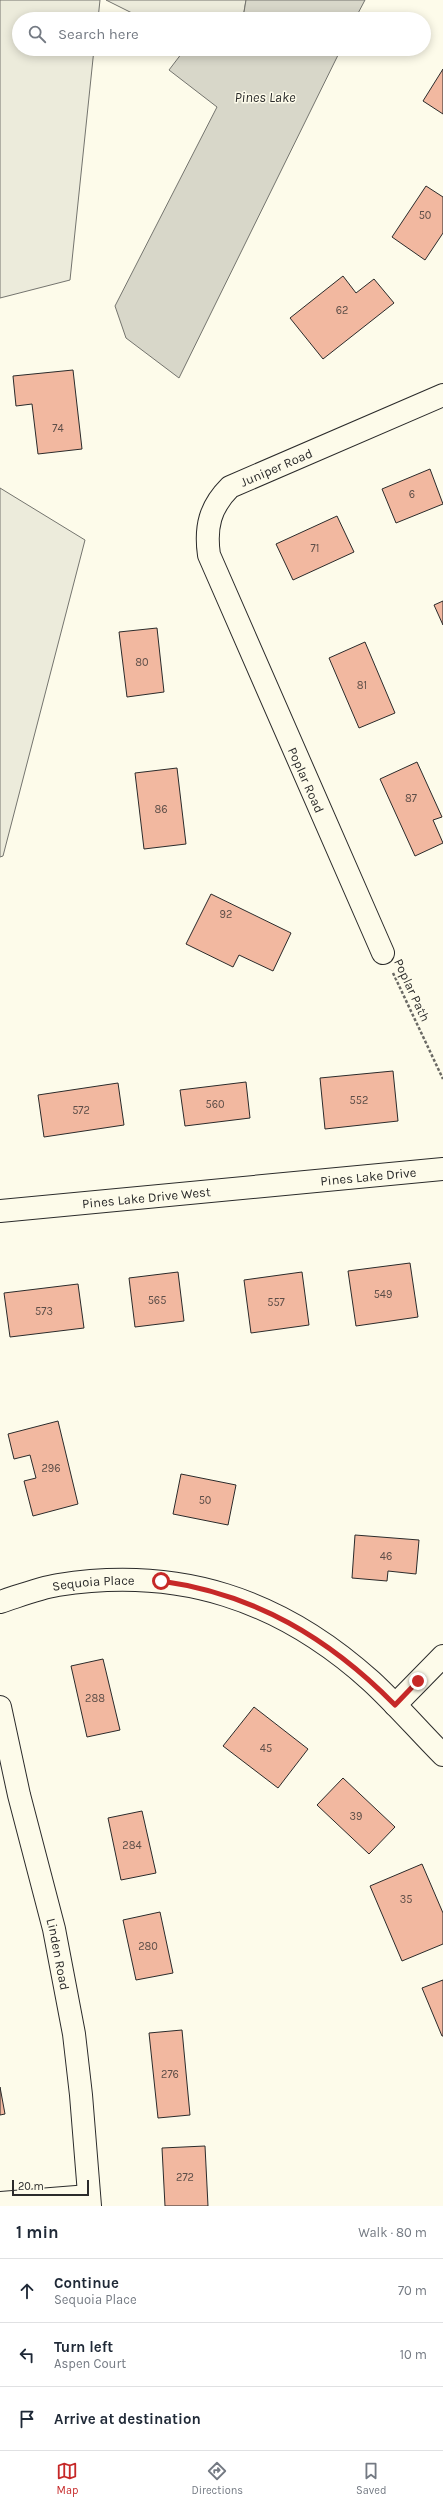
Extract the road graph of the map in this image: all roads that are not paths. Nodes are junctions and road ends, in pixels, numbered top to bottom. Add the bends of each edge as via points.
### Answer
1 (443, 395) edge
2 (232, 607) joint
3 (383, 953) road end
4 (443, 1170) edge
5 (293, 1184) joint
6 (0, 1211) edge
7 (0, 1602) edge
8 (443, 1656) edge
9 (395, 1705) junction
10 (0, 1707) edge
11 (443, 1755) edge
12 (90, 2201) edge
13 (0, 2203) edge

1 - 2 street, Juniper Road via 230,487 215,505 206,536 209,555
2 - 3 street, Poplar Road
4 - 5 street, Pines Lake Drive
5 - 6 street, Pines Lake Drive West
7 - 9 street, Sequoia Place via 57,1586 114,1580 161,1581 192,1585 238,1598 282,1618 324,1645 371,1681
8 - 9 street
9 - 11 street, Sequoia Place
10 - 12 street, Linden Road via 19,1795 54,1930 74,2034
12 - 13 street

